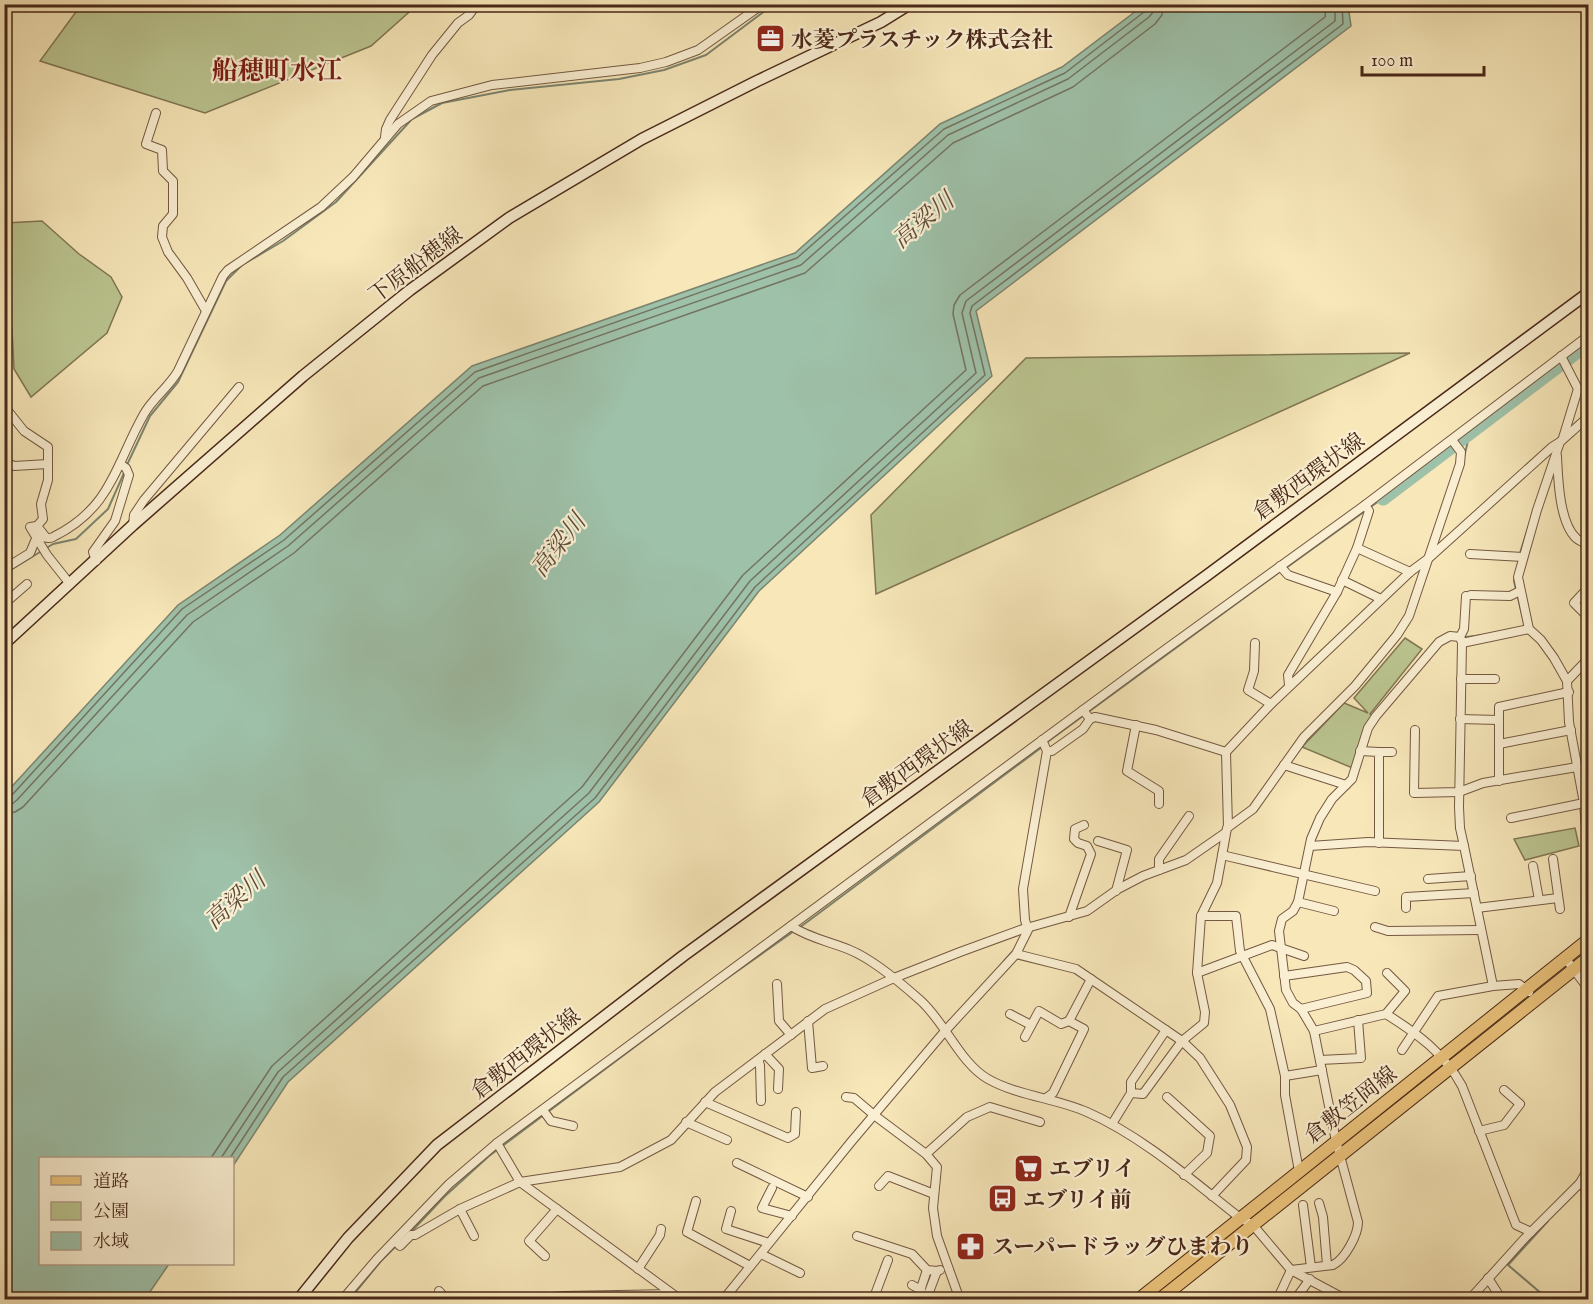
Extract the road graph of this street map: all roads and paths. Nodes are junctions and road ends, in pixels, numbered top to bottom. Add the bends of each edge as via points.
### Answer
1 (477, 4) edge
2 (764, 4) edge
3 (910, 4) edge
4 (156, 113) dead end
5 (385, 138) junction
6 (1588, 293) edge
7 (206, 311) junction
8 (1588, 336) edge
9 (1564, 360) junction
10 (239, 387) dead end
11 (4, 406) edge
12 (1588, 417) edge
13 (1454, 443) junction
14 (1560, 443) junction
15 (4, 461) edge
16 (48, 464) junction
17 (123, 466) junction
18 (1367, 508) junction
19 (133, 525) junction
20 (37, 526) junction
21 (40, 538) junction
22 (1588, 545) edge
23 (1357, 548) junction
24 (1470, 554) dead end
25 (1520, 557) junction
26 (1429, 558) junction
27 (96, 561) junction
28 (4, 569) edge
29 (1282, 569) junction
30 (1410, 572) junction
31 (1342, 580) junction
32 (27, 584) dead end
33 (70, 584) junction
34 (1588, 588) edge
35 (1517, 591) junction
36 (1337, 592) junction
37 (1381, 599) junction
38 (4, 604) edge
39 (1588, 617) edge
40 (1529, 629) junction
41 (1461, 640) junction
42 (1255, 643) dead end
43 (4, 644) edge
44 (1588, 659) edge
45 (1461, 679) junction
46 (1495, 679) dead end
47 (1567, 681) junction
48 (1289, 685) junction
49 (1569, 692) junction
50 (1271, 704) junction
51 (1086, 715) junction
52 (1460, 719) junction
53 (1498, 720) junction
54 (1136, 725) junction
55 (1415, 730) dead end
56 (1570, 730) junction
57 (1498, 744) junction
58 (1044, 746) junction
59 (1360, 751) junction
60 (1226, 752) junction
61 (1378, 752) junction
62 (1392, 752) dead end
63 (1286, 766) junction
64 (1577, 767) junction
65 (1499, 781) junction
66 (1585, 784) edge
67 (1346, 785) junction
68 (1459, 792) junction
69 (1584, 803) junction
70 (1159, 804) dead end
71 (1189, 816) dead end
72 (1511, 818) dead end
73 (1084, 825) dead end
74 (1226, 830) junction
75 (1098, 841) dead end
76 (1378, 843) junction
77 (1310, 846) junction
78 (1464, 846) junction
79 (1588, 851) edge
80 (1222, 855) junction
81 (1554, 859) dead end
82 (1533, 866) dead end
83 (1159, 867) junction
84 (1304, 874) junction
85 (1471, 876) junction
86 (1428, 879) dead end
87 (1117, 888) junction
88 (1374, 891) dead end
89 (1474, 893) junction
90 (1558, 898) junction
91 (1539, 900) junction
92 (1298, 902) junction
93 (1406, 908) dead end
94 (1477, 908) junction
95 (1560, 909) dead end
96 (1334, 911) dead end
97 (1069, 915) junction
98 (1201, 916) junction
99 (1375, 927) dead end
100 (795, 928) junction
101 (1028, 928) junction
102 (1481, 930) junction
103 (1588, 940) edge
104 (1280, 947) junction
105 (1016, 954) junction
106 (1244, 955) junction
107 (1305, 956) dead end
108 (1588, 958) edge
109 (1566, 959) junction
110 (1573, 971) junction
111 (1387, 973) dead end
112 (1197, 974) junction
113 (1284, 976) junction
114 (894, 978) junction
115 (1091, 979) junction
116 (1588, 983) edge
117 (777, 984) dead end
118 (1493, 986) junction
119 (1527, 989) junction
120 (1536, 1000) junction
121 (1300, 1009) junction
122 (1010, 1014) dead end
123 (1386, 1014) junction
124 (1358, 1020) junction
125 (808, 1021) junction
126 (1069, 1021) junction
127 (1031, 1025) junction
128 (944, 1029) junction
129 (1166, 1030) junction
130 (1314, 1031) junction
131 (1415, 1032) junction
132 (790, 1035) junction
133 (1025, 1037) dead end
134 (1182, 1041) junction
135 (1402, 1050) dead end
136 (765, 1054) junction
137 (758, 1060) junction
138 (1320, 1060) junction
139 (1447, 1062) junction
140 (823, 1066) dead end
141 (1322, 1070) junction
142 (1285, 1076) junction
143 (778, 1089) dead end
144 (1504, 1090) dead end
145 (1131, 1093) junction
146 (1167, 1096) dead end
147 (846, 1097) dead end
148 (1046, 1098) junction
149 (760, 1101) dead end
150 (705, 1102) junction
151 (544, 1112) junction
152 (796, 1112) dead end
153 (872, 1114) junction
154 (686, 1122) junction
155 (1040, 1122) dead end
156 (1112, 1124) junction
157 (573, 1126) dead end
158 (1479, 1131) junction
159 (727, 1140) dead end
160 (1336, 1141) junction
161 (499, 1145) junction
162 (926, 1154) junction
163 (1340, 1155) junction
164 (736, 1163) dead end
165 (1588, 1169) edge
166 (1299, 1171) junction
167 (1184, 1175) junction
168 (520, 1182) junction
169 (1580, 1183) junction
170 (879, 1186) dead end
171 (772, 1188) dead end
172 (1588, 1190) edge
173 (934, 1194) junction
174 (806, 1196) junction
175 (1212, 1196) junction
176 (696, 1201) dead end
177 (1319, 1203) dead end
178 (1303, 1205) dead end
179 (460, 1209) junction
180 (557, 1209) junction
181 (731, 1211) dead end
182 (792, 1216) junction
183 (1240, 1218) junction
184 (1253, 1225) junction
185 (661, 1229) dead end
186 (1532, 1232) junction
187 (474, 1236) dead end
188 (857, 1236) dead end
189 (397, 1243) junction
190 (769, 1243) junction
191 (761, 1254) junction
192 (545, 1256) dead end
193 (888, 1260) dead end
194 (1327, 1265) junction
195 (749, 1266) junction
196 (1311, 1267) junction
197 (639, 1269) junction
198 (948, 1269) junction
199 (927, 1270) junction
200 (1291, 1270) junction
201 (937, 1271) junction
202 (800, 1273) dead end
203 (1488, 1278) junction
204 (1310, 1280) junction
205 (912, 1285) dead end
206 (921, 1290) junction
207 (439, 1291) dead end
208 (672, 1294) junction
209 (576, 1298) edge
210 (298, 1299) edge
211 (342, 1299) edge
212 (447, 1299) edge
213 (520, 1299) edge
214 (681, 1299) edge
215 (726, 1299) edge
216 (873, 1299) edge
217 (917, 1299) edge
218 (926, 1299) edge
219 (960, 1299) edge
220 (1138, 1299) edge
221 (1163, 1299) edge
222 (1277, 1299) edge
223 (1297, 1299) edge
224 (1347, 1299) edge
225 (1469, 1299) edge
226 (1502, 1299) edge

1 - 5 street via 432,55 390,120
2 - 5 street via 698,50 666,62 451,94 416,110
3 - 19 main road, 下原船穂線 via 642,140 509,218 410,290 303,376
4 - 7 street via 146,144 162,150 163,171 173,181 173,214 163,226 162,237
5 - 7 street via 353,177 321,207 228,270
6 - 210 main road, 倉敷西環状線 via 683,956 437,1145 348,1238
7 - 17 street via 172,382 147,409
8 - 9 street
9 - 13 street
9 - 14 street via 1578,389
10 - 19 street via 144,500 134,515
11 - 16 street via 24,431 48,447
12 - 14 street
13 - 18 street
13 - 26 street via 1461,452 1460,464
14 - 22 street via 1561,503 1568,526 1576,538
14 - 25 street
14 - 26 street
15 - 16 street via 14,466
16 - 20 street via 41,504 43,519
17 - 21 street via 90,512 49,539
17 - 27 street via 129,475 116,521 93,552
18 - 23 street
18 - 29 street
19 - 27 main road, 下原船穂線
20 - 21 street
20 - 33 street via 30,527
21 - 28 street via 30,553
23 - 30 street
23 - 31 street
24 - 25 street
25 - 35 street
26 - 30 street
26 - 63 street via 1409,616 1400,630 1355,686 1304,737
27 - 33 main road, 下原船穂線
29 - 36 street
29 - 51 street
30 - 37 street
31 - 36 street
31 - 37 street
32 - 38 street
33 - 43 main road, 下原船穂線
34 - 39 street via 1574,603
35 - 40 street
35 - 41 street via 1510,596 1468,596
36 - 48 street via 1288,675
37 - 48 street
40 - 41 street
40 - 47 street via 1541,640
41 - 45 street
41 - 59 street via 1450,636 1439,642 1376,716
42 - 50 street via 1254,671 1248,690
44 - 47 street
45 - 46 street
45 - 52 street
47 - 49 street
48 - 50 street
49 - 53 street via 1499,707
49 - 56 street
50 - 60 street
51 - 54 street
51 - 58 street
51 - 58 street via 1083,729 1052,751
52 - 53 street
52 - 68 street
53 - 57 street
54 - 60 street
54 - 70 street via 1127,771 1159,791
55 - 68 street via 1414,793
56 - 57 street
56 - 64 street
57 - 65 street
58 - 100 street
58 - 101 street via 1023,889
59 - 61 street
59 - 67 street
60 - 74 street
61 - 62 street
61 - 76 street
63 - 67 street
63 - 74 street via 1253,810
64 - 65 street
64 - 66 street
65 - 68 street
66 - 69 street
67 - 77 street via 1320,818
68 - 78 street
69 - 72 street
69 - 79 street
71 - 83 street via 1159,859
73 - 97 street via 1075,829 1074,839 1087,846 1091,854
74 - 80 street
74 - 83 street via 1186,860
75 - 87 street via 1127,850
76 - 77 street
76 - 78 street
77 - 84 street
78 - 85 street
80 - 84 street
80 - 98 street via 1217,883
81 - 90 street
82 - 91 street
83 - 87 street
84 - 88 street
84 - 92 street
85 - 86 street
85 - 89 street
87 - 97 street via 1087,911
89 - 93 street via 1406,897
89 - 94 street
90 - 91 street
90 - 95 street
91 - 94 street
92 - 96 street
92 - 104 street via 1282,918
94 - 102 street
97 - 101 street
98 - 106 street via 1236,916 1240,951
98 - 112 street
99 - 102 street via 1388,931
100 - 114 street via 851,950
100 - 151 street
101 - 105 street
101 - 114 street
102 - 118 street
103 - 109 main road, 倉敷笠岡線
104 - 106 street via 1272,945
104 - 107 street
104 - 113 street
105 - 115 street via 1076,969
105 - 128 street
106 - 112 street
106 - 142 street via 1269,1009
108 - 110 main road, 倉敷笠岡線
109 - 110 street
109 - 119 main road, 倉敷笠岡線
110 - 116 street
110 - 120 main road, 倉敷笠岡線
111 - 123 street via 1405,991
112 - 134 street via 1204,1023
113 - 121 street via 1286,990
113 - 121 street via 1347,967 1366,981 1368,993
114 - 125 street via 825,1009
114 - 128 street via 922,1001
115 - 126 street
115 - 129 street
117 - 132 street via 779,1022
118 - 119 street via 1519,984
118 - 131 street via 1438,996
119 - 120 street
119 - 139 main road, 倉敷笠岡線
120 - 139 main road, 倉敷笠岡線
121 - 130 street
122 - 127 street
123 - 124 street
123 - 131 street
124 - 130 street
124 - 138 street via 1361,1058
125 - 132 street
125 - 140 street via 812,1068
126 - 127 street via 1061,1024 1038,1011
126 - 148 street via 1084,1029 1053,1093
127 - 133 street
128 - 148 street via 986,1078
128 - 153 street
129 - 134 street
129 - 145 street via 1131,1082
130 - 138 street
131 - 135 street
131 - 139 street
132 - 136 street
134 - 145 street via 1143,1094
134 - 175 street via 1215,1080 1247,1147 1246,1160
136 - 137 street
136 - 143 street via 779,1069
137 - 149 street
137 - 150 street
138 - 141 street
139 - 158 street via 1462,1086
139 - 160 main road, 倉敷笠岡線
139 - 163 main road, 倉敷笠岡線
141 - 142 street
141 - 160 street
142 - 166 street
144 - 158 street via 1520,1104 1504,1125
145 - 156 street
146 - 167 street via 1210,1136 1207,1153
147 - 153 street via 854,1098
148 - 156 street
150 - 152 street via 788,1138 795,1134
150 - 154 street
151 - 157 street via 550,1121
151 - 161 street
153 - 162 street
153 - 174 street
154 - 159 street
154 - 168 street via 670,1140 620,1167
155 - 162 street via 990,1107 967,1117
156 - 167 street
158 - 186 street via 1516,1225
160 - 163 street
160 - 166 main road, 倉敷笠岡線
161 - 168 street
161 - 189 street via 449,1185
162 - 173 street via 937,1167
163 - 184 main road, 倉敷笠岡線
163 - 194 street via 1358,1230 1339,1262
164 - 174 street
165 - 169 street
166 - 183 main road, 倉敷笠岡線
167 - 175 street
168 - 179 street
168 - 180 street
169 - 172 street
169 - 186 street
170 - 173 street via 888,1176
171 - 182 street via 762,1208
173 - 198 street via 937,1236
174 - 182 street
175 - 183 street
176 - 195 street via 687,1232
177 - 194 street
178 - 196 street
179 - 187 street
179 - 189 street via 411,1235 400,1246
180 - 192 street via 530,1241
180 - 197 street
181 - 190 street via 726,1229
182 - 190 street
183 - 184 street
183 - 220 main road, 倉敷笠岡線
184 - 200 street
184 - 221 main road, 倉敷笠岡線
185 - 197 street
186 - 203 street
188 - 199 street via 912,1254
189 - 211 street
190 - 191 street
191 - 195 street
191 - 202 street
193 - 216 street
194 - 196 street
195 - 215 street
196 - 200 street
197 - 208 street
198 - 201 street
198 - 219 street
199 - 201 street
199 - 206 street
200 - 204 street
200 - 222 street
201 - 218 street
203 - 225 street
203 - 226 street
204 - 223 street
204 - 224 street
205 - 206 street
206 - 217 street
207 - 212 street
208 - 209 street
208 - 214 street
209 - 213 street

